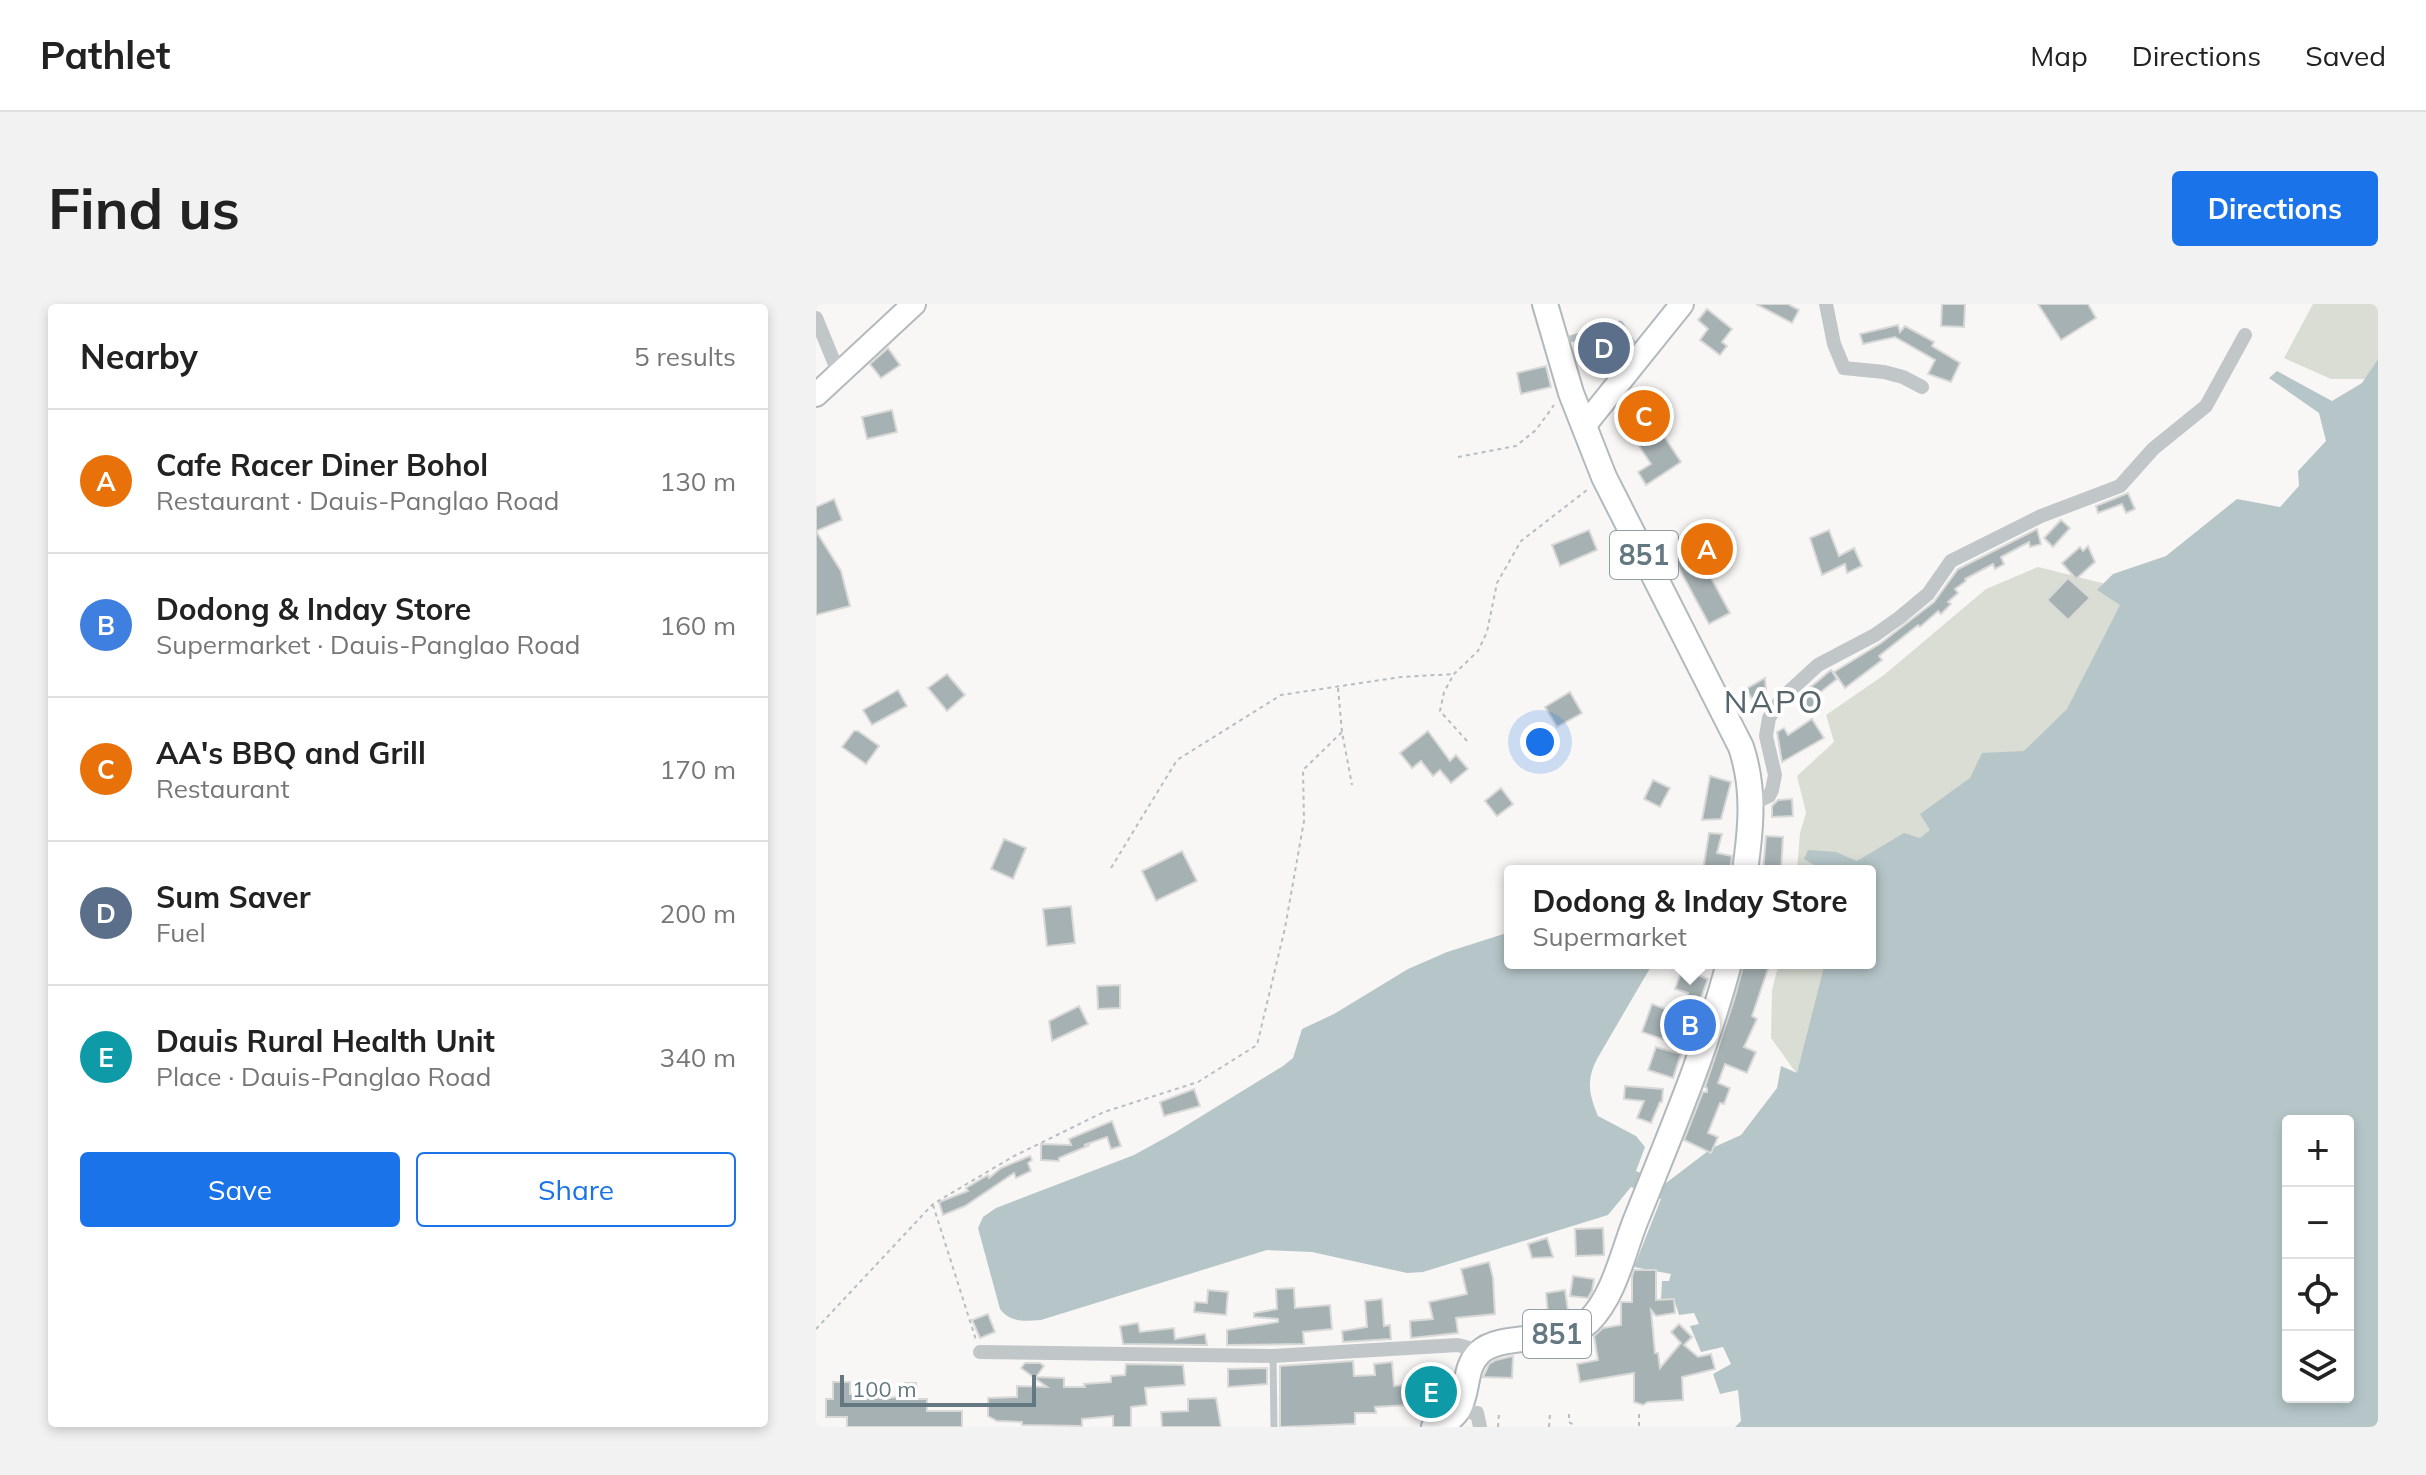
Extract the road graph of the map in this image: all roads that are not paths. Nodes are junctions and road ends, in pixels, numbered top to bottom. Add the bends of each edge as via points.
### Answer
1 (914, 304) edge
2 (1545, 304) edge
3 (1682, 304) edge
4 (1826, 304) edge
5 (816, 318) edge
6 (2245, 335) dead end
7 (1556, 343) junction
8 (1640, 357) junction
9 (839, 374) junction
10 (1922, 387) dead end
11 (816, 395) edge
12 (1584, 426) junction
13 (1752, 804) junction
14 (1746, 865) edge
15 (1727, 969) edge
16 (1480, 1351) junction
17 (980, 1352) road end
18 (1273, 1356) junction
19 (1456, 1411) junction
20 (1274, 1427) edge
21 (1434, 1427) edge
22 (1480, 1427) edge

1 - 9 main road
2 - 7 main road, 851
3 - 8 main road
4 - 10 street via 1844,368 1884,372
5 - 9 street
6 - 13 street via 2206,406 2153,449 2120,486 2041,516 1951,561 1928,594 1899,618 1818,665 1782,698 1769,718 1766,736 1775,775 1772,790
7 - 8 lane via 1620,324
7 - 12 main road, 851
8 - 12 main road
9 - 11 main road
12 - 13 main road, 851 via 1604,477 1730,722 1747,765
13 - 14 main road, 851
15 - 16 main road, 851 via 1608,1292 1589,1320 1574,1330
16 - 18 street via 1458,1345
16 - 19 main road, 851
17 - 18 street
18 - 20 lane
19 - 21 main road
19 - 22 street via 1477,1413

